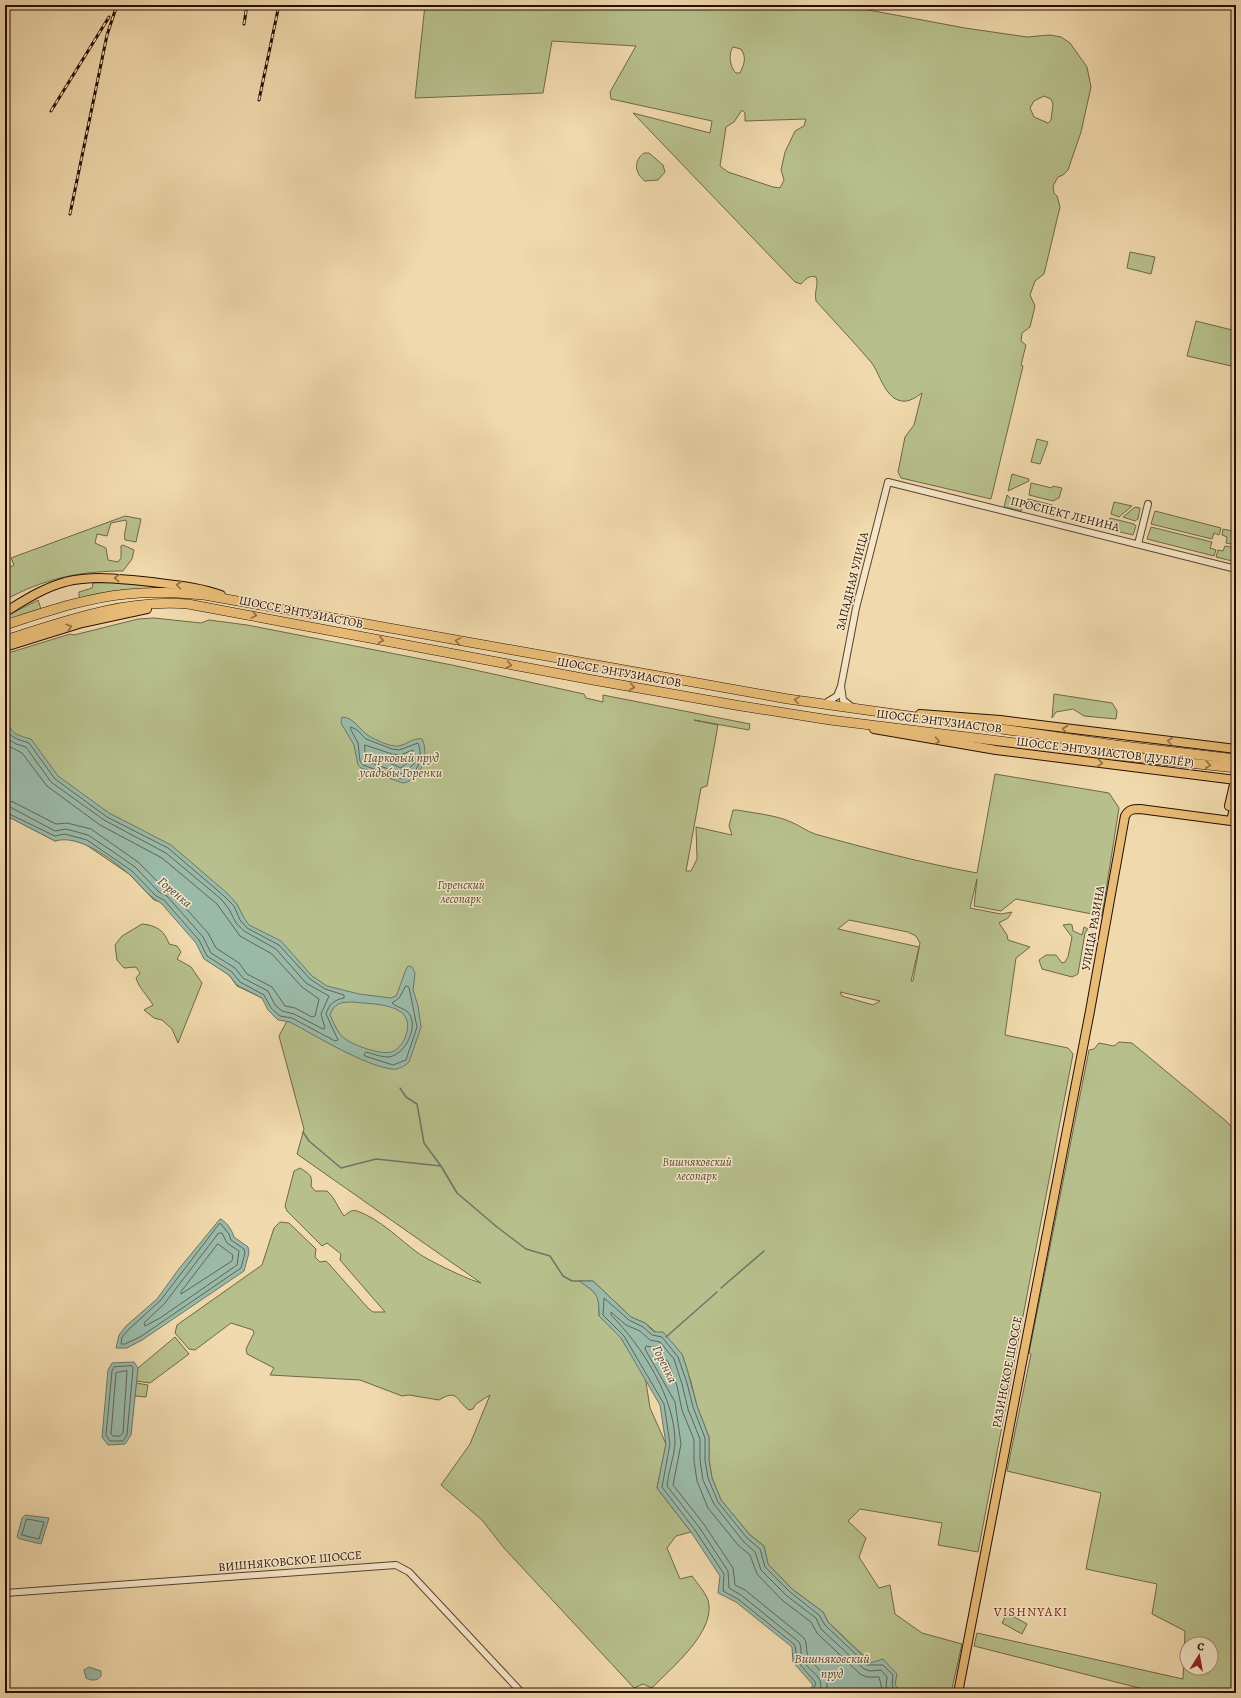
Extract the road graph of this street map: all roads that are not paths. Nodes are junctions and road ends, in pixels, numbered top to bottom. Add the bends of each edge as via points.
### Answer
1 (888, 482) joint
2 (1148, 504) dead end
3 (1138, 544) junction
4 (1236, 569) edge
5 (233, 599) junction
6 (215, 608) junction
7 (5, 612) edge
8 (5, 625) edge
9 (5, 640) edge
10 (5, 647) edge
11 (841, 686) junction
12 (824, 704) junction
13 (854, 708) junction
14 (877, 711) junction
15 (830, 720) junction
16 (1140, 738) junction
17 (1236, 750) edge
18 (1236, 759) edge
19 (1132, 766) junction
20 (1236, 768) edge
21 (1236, 779) edge
22 (1236, 800) edge
23 (1231, 821) edge
24 (1082, 1055) joint
25 (5, 1593) edge
26 (522, 1693) edge
27 (958, 1693) edge

1 - 3 street, ПРОСПЕКТ ЛЕНИНА
1 - 11 street, ЗАПАДНАЯ УЛИЦА via 856,608
2 - 3 street
3 - 4 street, ПРОСПЕКТ ЛЕНИНА
5 -> 7 main road via 189,586 96,578 65,582 51,587
5 - 8 highway, ШОССЕ ЭНТУЗИАСТОВ via 173,592 127,594 78,603
12 -> 5 highway, ШОССЕ ЭНТУЗИАСТОВ via 627,672
6 - 9 highway, ШОССЕ ЭНТУЗИАСТОВ via 175,603 118,608 80,616
10 -> 6 main road via 82,623 141,609
6 -> 15 highway, ШОССЕ ЭНТУЗИАСТОВ via 593,680
11 - 12 street, ЗАПАДНАЯ УЛИЦА via 837,696
11 - 13 street via 843,700
12 - 13 highway, ШОССЕ ЭНТУЗИАСТОВ
13 - 14 highway, ШОССЕ ЭНТУЗИАСТОВ
16 -> 14 main road, ШОССЕ ЭНТУЗИАСТОВ (ДУБЛЁР) via 973,718
14 - 18 highway, ШОССЕ ЭНТУЗИАСТОВ, bridge via 1115,745
15 -> 19 main road, ШОССЕ ЭНТУЗИАСТОВ (ДУБЛЁР) via 996,750
15 -> 20 highway, ШОССЕ ЭНТУЗИАСТОВ, bridge
17 -> 16 main road, ШОССЕ ЭНТУЗИАСТОВ (ДУБЛЁР)
16 - 19 main road via 1148,747 1149,758 1144,764
19 - 21 main road, ШОССЕ ЭНТУЗИАСТОВ (ДУБЛЁР)
21 - 23 main road
22 - 23 main road
23 - 24 main road, УЛИЦА РАЗИНА via 1133,809 1127,811 1124,816
24 - 27 main road, РАЗИНСКОЕ ШОССЕ
25 - 26 street, ВИШНЯКОВСКОЕ ШОССЕ via 396,1565 409,1572

